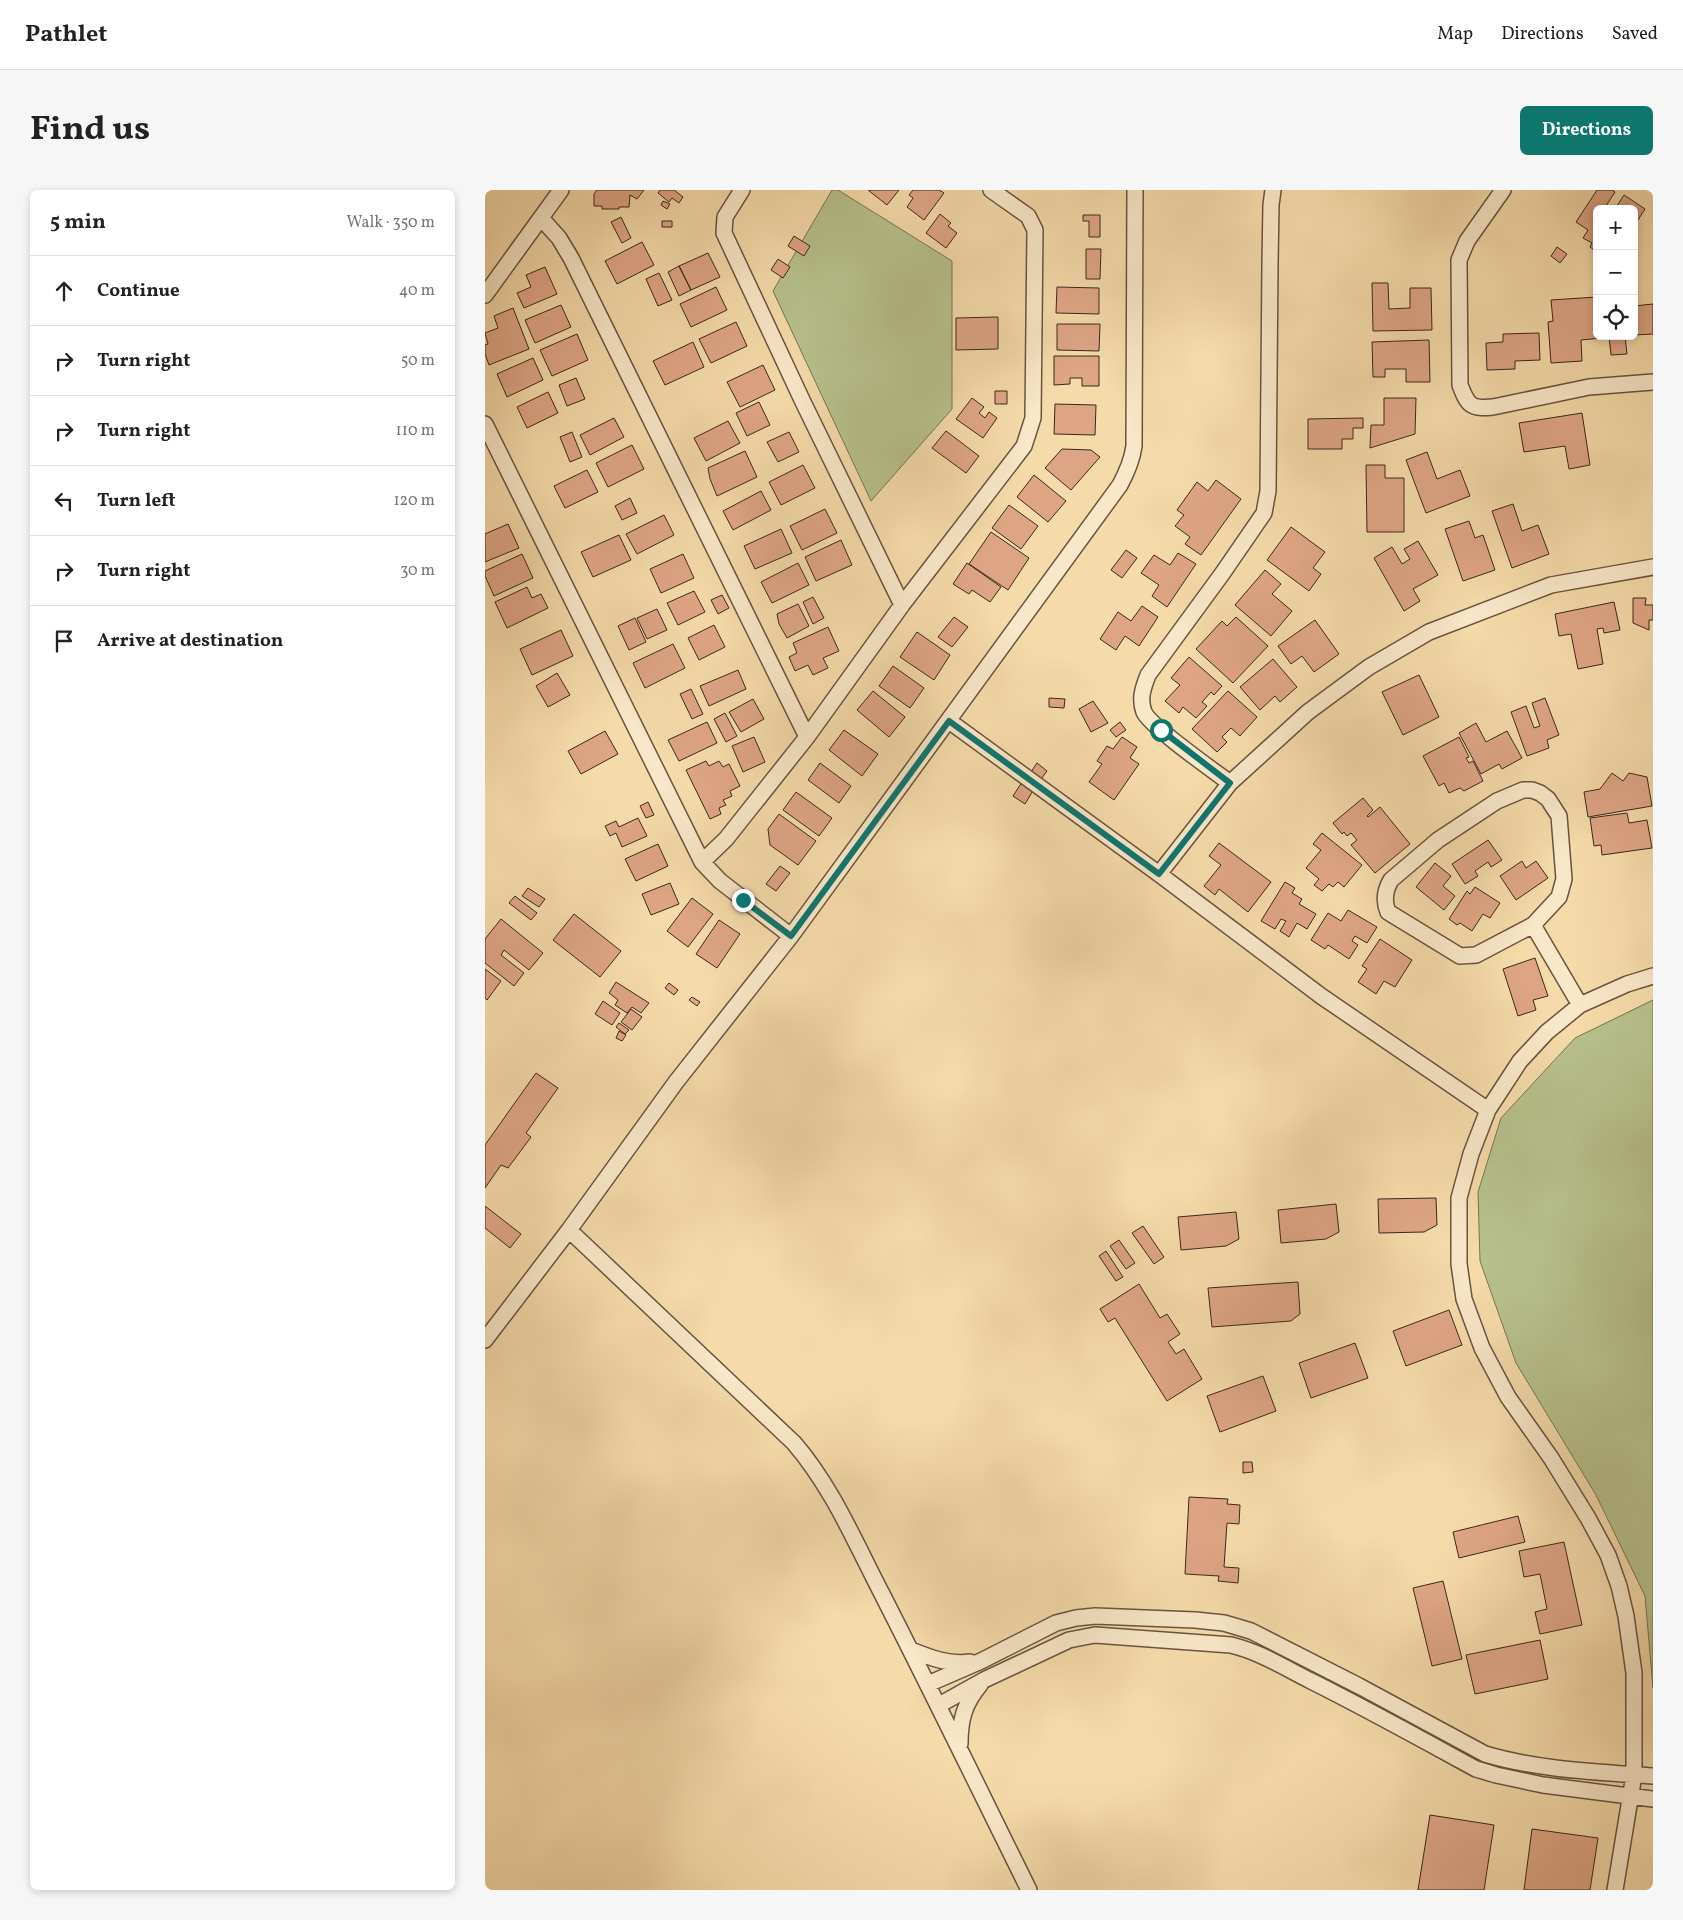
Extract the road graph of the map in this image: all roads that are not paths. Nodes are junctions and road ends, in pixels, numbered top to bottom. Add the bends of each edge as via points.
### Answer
1 (561, 190) edge
2 (742, 190) edge
3 (991, 190) edge
4 (1135, 190) edge
5 (1273, 190) edge
6 (1503, 190) edge
7 (541, 218) junction
8 (485, 295) edge
9 (1653, 382) edge
10 (485, 424) edge
11 (1653, 567) edge
12 (902, 605) junction
13 (949, 721) junction
14 (807, 738) junction
15 (1230, 783) junction
16 (702, 862) junction
17 (1159, 874) junction
18 (1533, 925) junction
19 (791, 936) junction
20 (1653, 976) edge
21 (1581, 1005) junction
22 (1488, 1110) junction
23 (569, 1230) junction
24 (485, 1340) edge
25 (911, 1650) junction
26 (981, 1661) junction
27 (984, 1680) junction
28 (929, 1684) junction
29 (939, 1705) junction
30 (960, 1749) junction
31 (1634, 1775) junction
32 (1653, 1776) edge
33 (1631, 1797) junction
34 (1653, 1798) edge
35 (1029, 1890) edge
36 (1615, 1890) edge

1 - 7 street
2 - 12 street via 725,217 724,232
3 - 12 street via 1028,216 1035,230 1033,418 1024,446
4 - 13 street via 1132,459 1119,485
5 - 15 street via 1267,503 1227,566 1148,675 1141,694 1144,713 1161,730
6 - 9 street via 1467,241 1459,260 1460,386 1466,400 1479,409 1589,387
7 - 8 street
7 - 14 street via 571,258
10 - 16 street
11 - 15 street via 1551,585 1429,632 1369,668 1308,712
12 - 14 street
13 - 17 street
13 - 19 street
14 - 16 street via 726,839
15 - 17 street
16 - 19 street via 719,881
17 - 22 street via 1321,996
18 - 18 street via 1475,955 1460,956 1388,912 1385,905 1387,887 1438,840 1497,801 1523,790 1532,790 1548,799 1559,816 1563,879 1559,896
18 - 21 street
19 - 23 street via 676,1082
20 - 21 street
21 - 22 street via 1547,1032 1520,1061
22 - 31 street via 1459,1198 1459,1264 1464,1299 1486,1356 1508,1397 1588,1518 1619,1586 1634,1672
23 - 24 street
23 - 25 street via 794,1443 809,1461 830,1493
25 - 26 street via 951,1663
25 - 28 street
26 - 28 street
26 - 31 street via 1055,1623 1075,1618 1095,1616 1224,1623 1251,1631 1351,1681 1485,1754 1573,1770
27 - 29 street
27 - 30 street via 962,1715
27 - 33 street via 1069,1640 1095,1635 1231,1645 1249,1649 1475,1769 1543,1785
28 - 29 street
29 - 30 street
30 - 35 street
31 - 32 street
31 - 33 street
33 - 34 street
33 - 36 street

